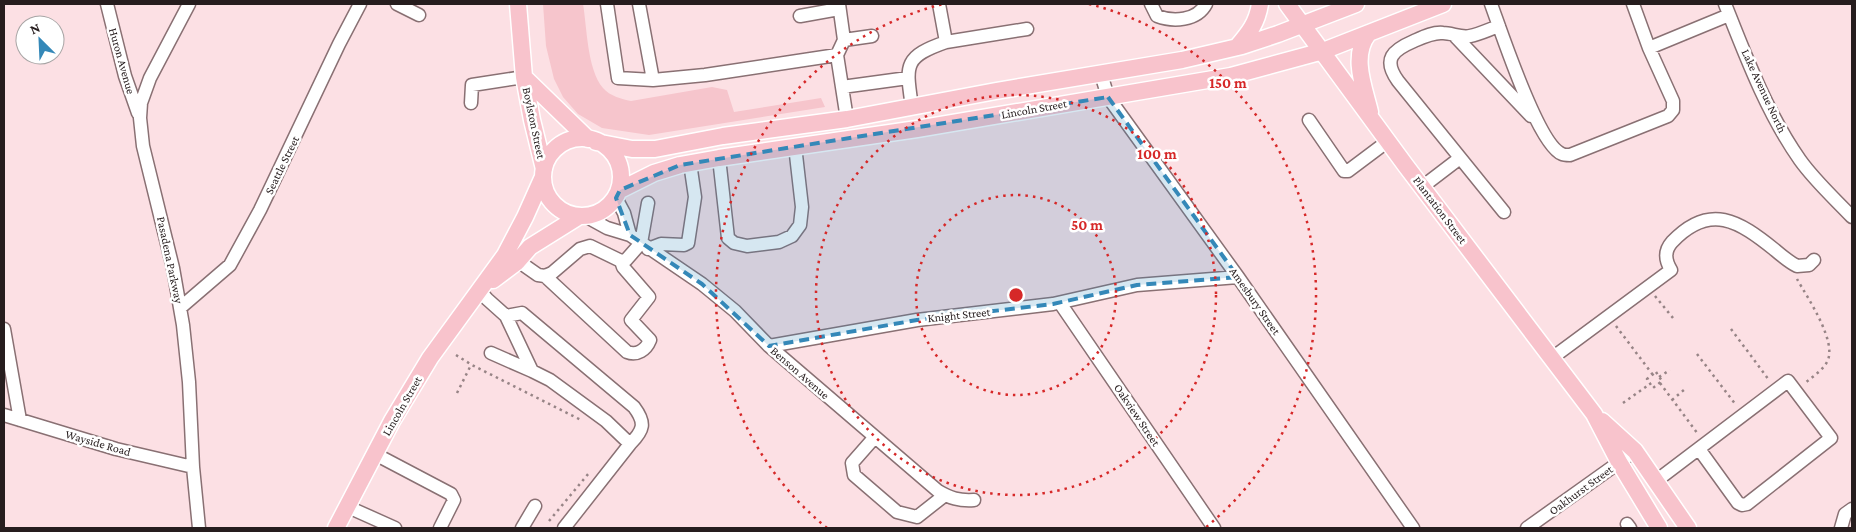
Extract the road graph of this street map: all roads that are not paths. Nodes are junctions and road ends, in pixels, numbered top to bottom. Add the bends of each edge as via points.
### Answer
1 (107, 4) edge
2 (189, 4) edge
3 (360, 4) edge
4 (398, 4) edge
5 (518, 4) edge
6 (607, 4) edge
7 (640, 4) edge
8 (939, 4) edge
9 (1151, 4) edge
10 (1206, 4) edge
11 (1260, 4) edge
12 (1288, 4) edge
13 (1356, 4) edge
14 (1443, 4) edge
15 (1491, 4) edge
16 (1633, 4) edge
17 (839, 6) edge
18 (1727, 9) edge
19 (419, 15) dead end
20 (800, 16) dead end
21 (1303, 25) junction
22 (1499, 26) junction
23 (1027, 29) dead end
24 (1368, 34) junction
25 (1454, 35) junction
26 (872, 36) dead end
27 (844, 40) junction
28 (946, 42) junction
29 (1236, 47) junction
30 (1649, 48) junction
31 (1322, 51) junction
32 (837, 56) junction
33 (1101, 74) junction
34 (524, 77) junction
35 (908, 78) junction
36 (652, 80) junction
37 (842, 87) junction
38 (1108, 97) junction
39 (472, 103) dead end
40 (912, 107) junction
41 (140, 118) junction
42 (847, 119) junction
43 (1371, 119) junction
44 (1309, 120) dead end
45 (1536, 121) junction
46 (916, 129) junction
47 (850, 140) junction
48 (592, 141) junction
49 (1388, 141) junction
50 (795, 146) junction
51 (719, 158) junction
52 (1460, 158) junction
53 (690, 164) junction
54 (543, 174) junction
55 (1422, 187) junction
56 (618, 194) junction
57 (648, 203) dead end
58 (1504, 212) dead end
59 (583, 217) junction
60 (1852, 217) edge
61 (630, 235) junction
62 (645, 246) junction
63 (1814, 260) dead end
64 (518, 261) junction
65 (620, 261) junction
66 (545, 276) junction
67 (1238, 277) junction
68 (480, 290) junction
69 (1060, 303) junction
70 (180, 308) junction
71 (506, 316) junction
72 (4, 329) edge
73 (769, 346) junction
74 (491, 353) dead end
75 (1552, 358) junction
76 (532, 371) junction
77 (1594, 414) junction
78 (4, 415) edge
79 (20, 420) junction
80 (874, 438) junction
81 (1699, 443) junction
82 (630, 444) junction
83 (1636, 451) junction
84 (375, 454) junction
85 (1619, 462) junction
86 (193, 466) junction
87 (1656, 481) junction
88 (945, 495) junction
89 (974, 500) dead end
90 (535, 506) dead end
91 (348, 507) junction
92 (1852, 510) edge
93 (199, 528) edge
94 (336, 528) edge
95 (395, 528) edge
96 (440, 528) edge
97 (522, 528) edge
98 (564, 528) edge
99 (1214, 528) edge
100 (1414, 528) edge
101 (1527, 528) edge
102 (1659, 528) edge
103 (1688, 528) edge
104 (1841, 528) edge

1 - 41 street, Huron Avenue via 124,76
2 - 41 street, Pasadena Parkway via 150,78 141,103
3 - 70 street, Seattle Street via 260,210 230,264
4 - 19 street
5 - 34 main road, Boylston Street
6 - 36 street via 618,78
7 - 36 street
8 - 28 street
9 - 10 street via 1157,16 1166,20 1193,16
11 - 29 main road via 1252,29
12 - 21 main road, Plantation Street
13 - 21 main road, Lincoln Street
14 - 24 main road, Lincoln Street
15 - 22 street
16 - 30 street
17 - 20 street
17 - 27 street
18 - 30 street
18 - 60 street, Lake Avenue North via 1779,127 1801,161
21 - 29 main road, Lincoln Street
21 - 31 main road, Plantation Street
22 - 25 street via 1468,37
22 - 45 street
23 - 28 street
24 - 31 main road, Lincoln Street
24 - 43 main road via 1359,51
25 - 45 street
25 - 52 street via 1433,34 1402,46 1392,56 1390,64 1398,81
26 - 27 street
27 - 32 street
28 - 35 street via 916,55 908,67
29 - 33 main road, Lincoln Street
30 - 45 street via 1673,101 1674,110 1668,116 1570,155 1556,150
31 - 38 main road, Lincoln Street via 1231,76
31 - 43 main road, Plantation Street
32 - 36 street
32 - 37 street
33 - 38 street, Amesbury Street
33 - 40 main road, Lincoln Street
34 - 39 street via 472,86
34 - 48 main road, Boylston Street
34 - 54 main road, Boylston Street
35 - 37 street
35 - 40 street
37 - 42 street
38 - 46 main road, Lincoln Street
38 - 67 street, Amesbury Street
40 - 42 main road, Lincoln Street
40 - 46 main road
41 - 70 street, Pasadena Parkway via 143,146
42 - 47 main road
42 - 48 main road, Lincoln Street via 655,149 632,149
43 - 49 main road, Plantation Street
44 - 49 street via 1344,171
46 - 47 main road, Lincoln Street
47 - 50 main road, Lincoln Street
48 - 54 main road via 573,140 557,148
48 - 56 main road via 606,146 617,159 621,176
49 - 55 main road, Plantation Street
50 - 51 main road, Lincoln Street
50 - 51 street via 802,207 800,225 792,236 778,242 747,246 728,238
51 - 53 main road, Lincoln Street
52 - 55 street
52 - 58 street
53 - 56 main road, Lincoln Street via 654,173
53 - 62 street via 694,196 688,243
54 - 59 main road via 550,198 556,206
54 - 68 main road, Lincoln Street via 525,217
55 - 75 main road, Plantation Street
56 - 59 main road via 599,212
56 - 61 street
57 - 62 street
59 - 61 street, Benson Avenue
59 - 64 main road, Lincoln Street via 530,247
61 - 62 street, Benson Avenue
62 - 65 street
62 - 73 street, Benson Avenue via 702,284 735,311
63 - 75 street via 1809,265 1797,266 1742,226 1720,218 1701,221 1678,236 1668,248 1666,258 1671,270
64 - 66 street via 538,275
64 - 68 main road, Lincoln Street
65 - 66 street via 590,246 580,249
65 - 66 street via 649,297 631,320 650,340 639,353 627,352
67 - 69 street, Knight Street via 1137,285
67 - 100 street, Amesbury Street
68 - 71 street
68 - 84 main road, Lincoln Street via 430,358
69 - 73 street, Knight Street via 917,320
69 - 99 street, Oakview Street
70 - 86 street, Pasadena Parkway via 189,382
71 - 76 street
71 - 82 street via 522,313 634,406 642,426 641,434
72 - 79 street
73 - 80 street, Benson Avenue
74 - 76 street
75 - 77 main road, Plantation Street
76 - 82 street via 550,380 606,421
77 - 83 main road, Plantation Street
77 - 85 main road, Plantation Street
78 - 79 street, Wayside Road
79 - 86 street, Wayside Road via 116,449
80 - 88 street, Benson Avenue
80 - 88 street via 852,463 854,475 897,512 916,517
81 - 81 street via 1788,381 1831,438 1742,505
81 - 87 street
82 - 98 street
83 - 85 street, Oakhurst Street
83 - 87 main road, Plantation Street
84 - 91 main road, Lincoln Street
84 - 96 street via 451,494 454,500
85 - 101 street, Oakhurst Street
85 - 102 main road, Plantation Street
86 - 93 street, Pasadena Parkway
87 - 103 main road, Plantation Street
88 - 89 street, Benson Avenue via 961,501
90 - 97 street
91 - 94 main road, Lincoln Street
91 - 95 street
92 - 104 street via 1845,514

